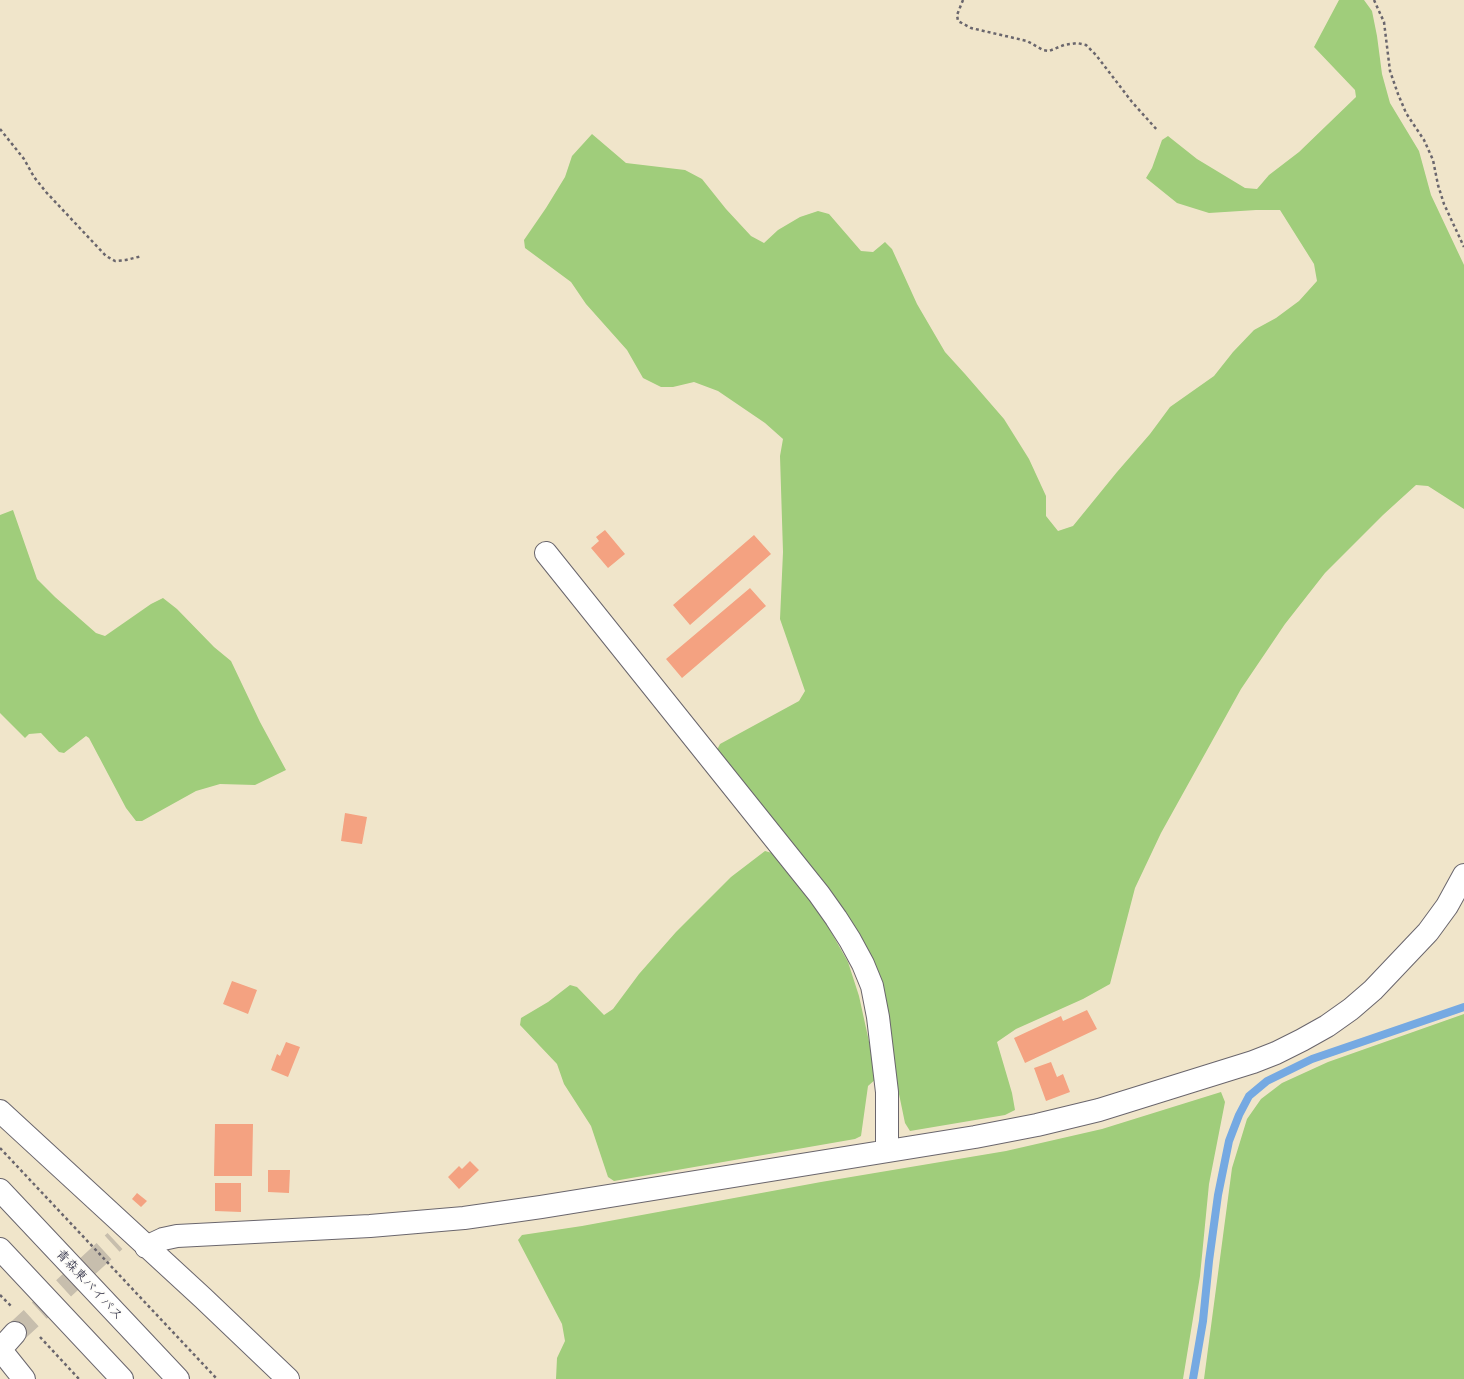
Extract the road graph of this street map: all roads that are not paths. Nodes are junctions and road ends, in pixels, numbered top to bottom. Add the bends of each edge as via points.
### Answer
1 (546, 553) dead end
2 (1464, 875) edge
3 (0, 1111) edge
4 (888, 1151) junction
5 (0, 1190) edge
6 (146, 1247) junction
7 (0, 1249) edge
8 (15, 1333) tunnel mouth
9 (0, 1350) edge
10 (24, 1379) edge
11 (122, 1379) edge
12 (178, 1379) edge
13 (288, 1379) edge

1 - 4 main road via 819,894 850,940 872,986 878,1018 887,1092
2 - 4 main road via 1447,906 1428,932 1373,990 1327,1026 1276,1053 1099,1110 1029,1127
3 - 6 main road via 121,1235
4 - 6 main road via 480,1216 370,1226 177,1236
5 - 12 main road, 青森東バイパス
6 - 13 main road
7 - 11 main road
8 - 9 main road
9 - 10 main road

